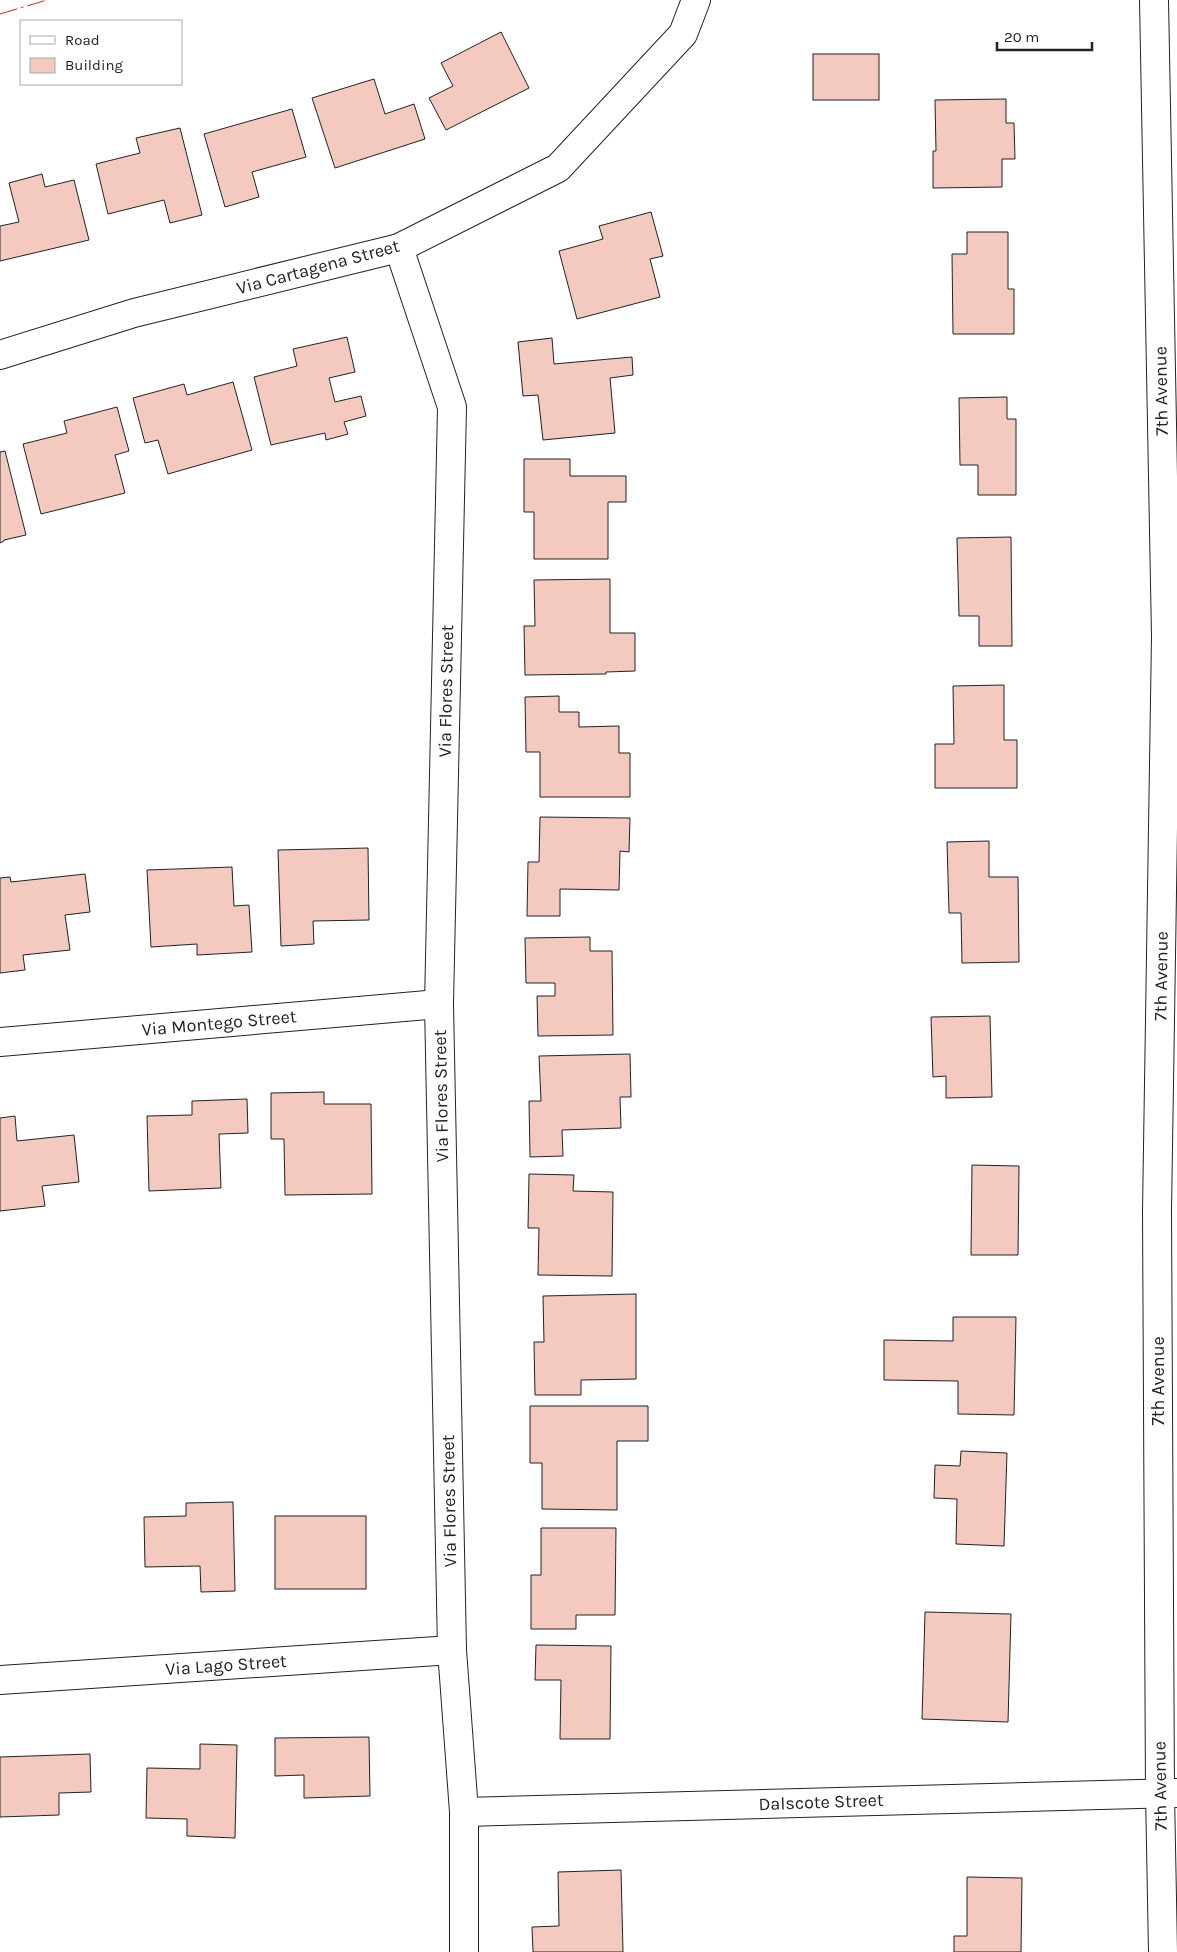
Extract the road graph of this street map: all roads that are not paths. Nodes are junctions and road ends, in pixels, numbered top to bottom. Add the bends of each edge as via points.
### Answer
1 (696, 0) edge
2 (1154, 0) edge
3 (1165, 49) edge
4 (398, 248) junction
5 (0, 354) edge
6 (1171, 636) edge
7 (439, 1004) junction
8 (0, 1042) edge
9 (1167, 1211) edge
10 (452, 1650) junction
11 (0, 1680) edge
12 (1168, 1793) edge
13 (464, 1812) junction
14 (464, 1952) edge
15 (1163, 1952) edge

1 - 4 street, Via Cartagena Street via 682,34 558,168
2 - 3 street, 7th Avenue
3 - 6 street, 7th Avenue
4 - 5 street, Via Cartagena Street via 134,313
4 - 7 street, Via Flores Street via 452,407
6 - 9 street, 7th Avenue
7 - 8 street, Via Montego Street
7 - 10 street, Via Flores Street
9 - 12 street, 7th Avenue
10 - 11 street, Via Lago Street
10 - 13 street, Via Flores Street
12 - 13 street, Dalscote Street
12 - 15 street, 7th Avenue
13 - 14 street, Via Flores Street

